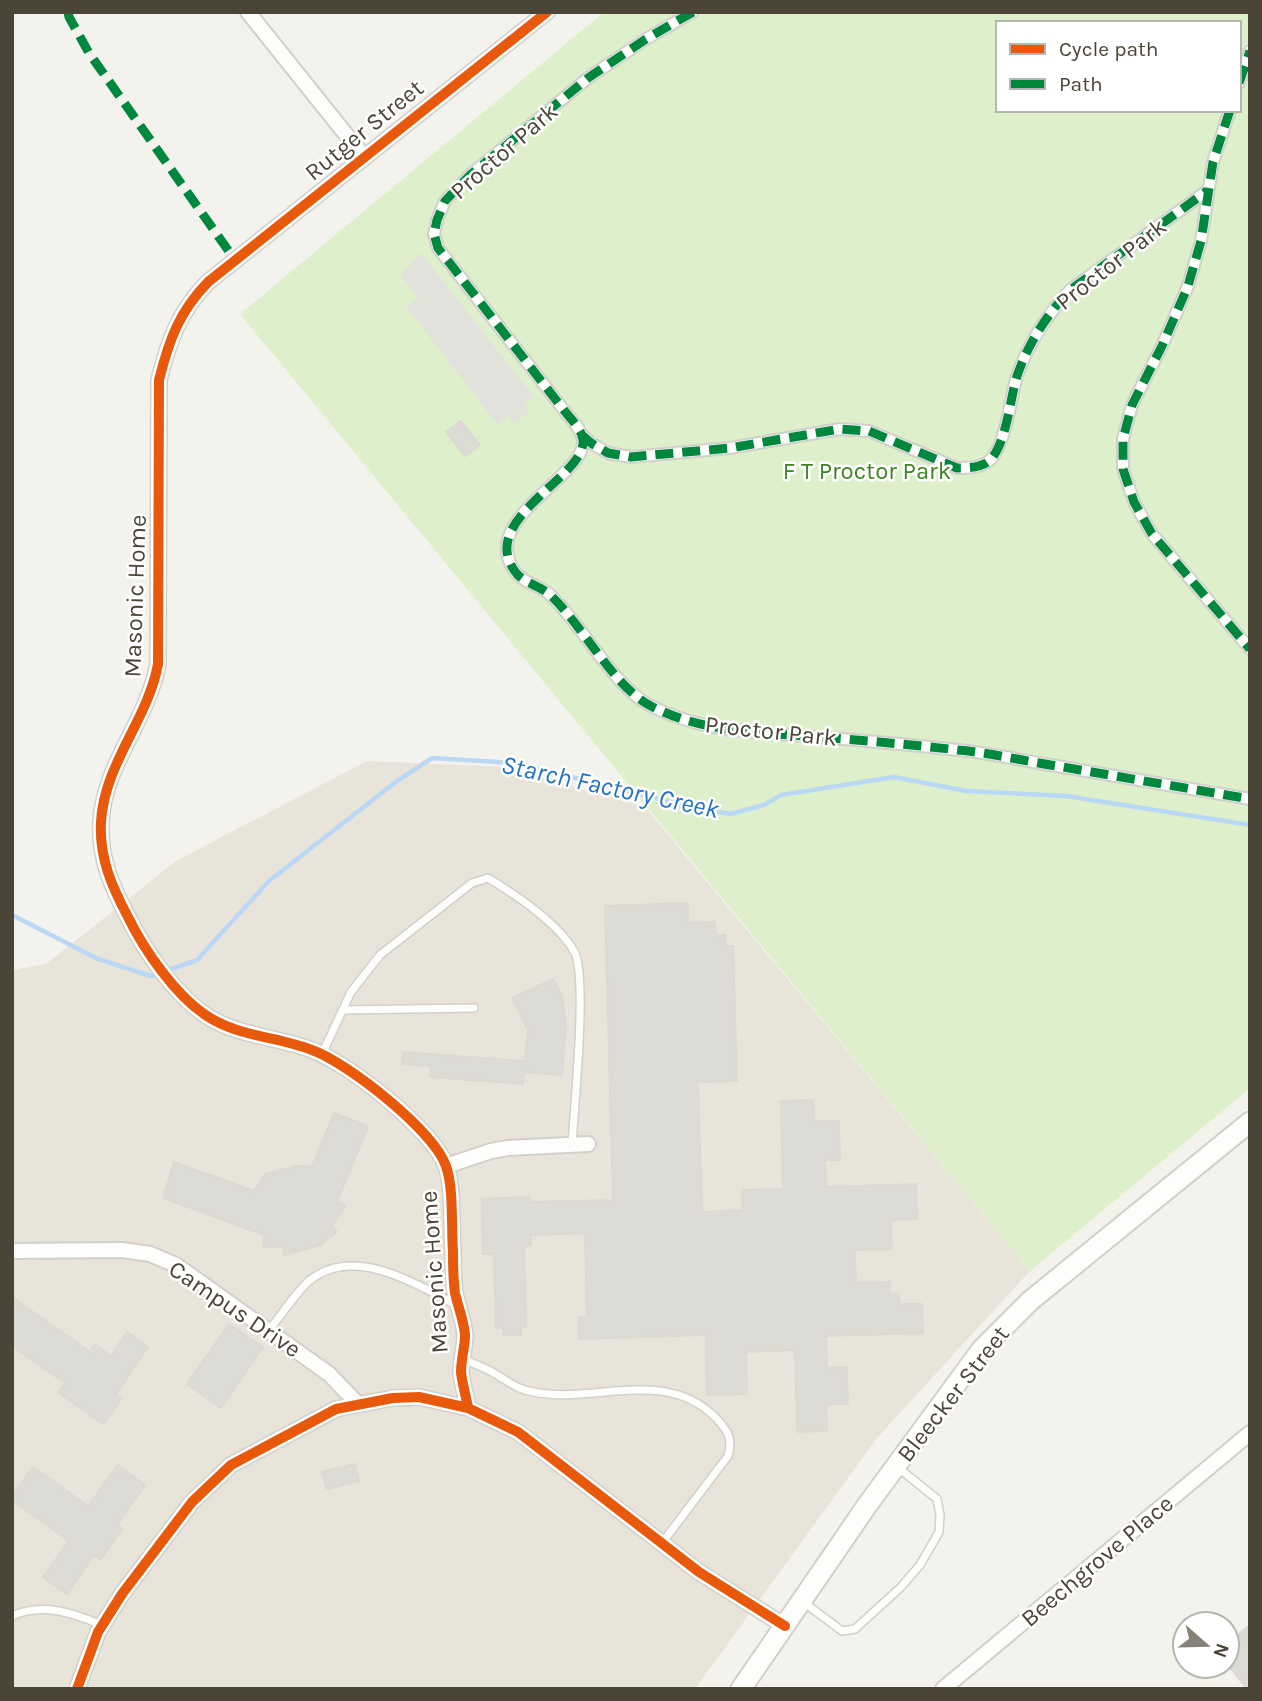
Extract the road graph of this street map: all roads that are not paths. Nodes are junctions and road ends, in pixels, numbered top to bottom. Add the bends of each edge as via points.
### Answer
1 (248, 12) edge
2 (547, 12) edge
3 (693, 12) edge
4 (1250, 51) edge
5 (1241, 77) edge
6 (1229, 112) edge
7 (364, 157) junction
8 (1207, 191) junction
9 (208, 282) joint
10 (581, 434) junction
11 (1250, 649) edge
12 (1250, 799) edge
13 (474, 1008) dead end
14 (343, 1010) junction
15 (322, 1054) junction
16 (1250, 1122) edge
17 (588, 1144) dead end
18 (572, 1145) junction
19 (446, 1166) junction
20 (12, 1251) edge
21 (458, 1306) junction
22 (268, 1331) junction
23 (463, 1359) junction
24 (358, 1404) junction
25 (468, 1408) junction
26 (1250, 1433) edge
27 (896, 1466) junction
28 (662, 1543) junction
29 (802, 1601) junction
30 (12, 1616) edge
31 (102, 1625) junction
32 (785, 1626) junction
33 (77, 1689) edge
34 (741, 1689) edge
35 (943, 1689) edge

1 - 7 street
2 - 7 street, Rutger Street
3 - 10 street, Proctor Park via 588,78 469,176 445,201 436,220 438,248
4 - 5 street
6 - 8 street, Proctor Park
7 - 9 street, Rutger Street
8 - 10 street, Proctor Park via 1070,290 1052,310 1036,332 1017,375 1000,441 983,465 957,468 869,431 840,429 730,448 631,457 608,453
8 - 11 street, Proctor Park via 1201,241 1188,286 1132,405 1123,439 1124,469 1134,502 1152,534
9 - 15 street, Masonic Home via 182,313 159,380 158,664 154,687 116,763 104,799 101,847 109,880 133,928 190,1004 230,1027
10 - 12 street, Proctor Park via 581,453 575,462 514,527 508,558 518,575 548,593 647,705 717,729 961,750
13 - 14 lane
14 - 15 lane
14 - 18 lane via 380,955 472,883 488,878 562,934 576,953 581,998
15 - 19 street, Masonic Home via 388,1099 430,1142
16 - 27 street, Bleecker Street via 1030,1301 982,1349
17 - 18 street, Masonic Home
18 - 19 street, Masonic Home via 491,1151
19 - 21 street, Masonic Home
20 - 22 street, Campus Drive via 150,1254 176,1265
21 - 22 lane via 374,1268 330,1269 310,1280
21 - 23 street, Masonic Home via 465,1335
22 - 24 street, Campus Drive via 329,1374
23 - 25 street, Masonic Home
23 - 28 lane via 524,1390 557,1395 653,1390 681,1395 704,1406 728,1431 732,1444 728,1456
24 - 25 street via 419,1397
24 - 31 street via 336,1409 231,1465 192,1502
25 - 28 street via 518,1433
26 - 35 street, Beechgrove Place
27 - 29 street, Bleecker Street
27 - 29 lane via 937,1499 939,1532 920,1565 855,1629 842,1631
28 - 32 street
29 - 32 street, Bleecker Street
30 - 31 lane via 25,1609 57,1609
31 - 33 street
32 - 34 street, Bleecker Street

